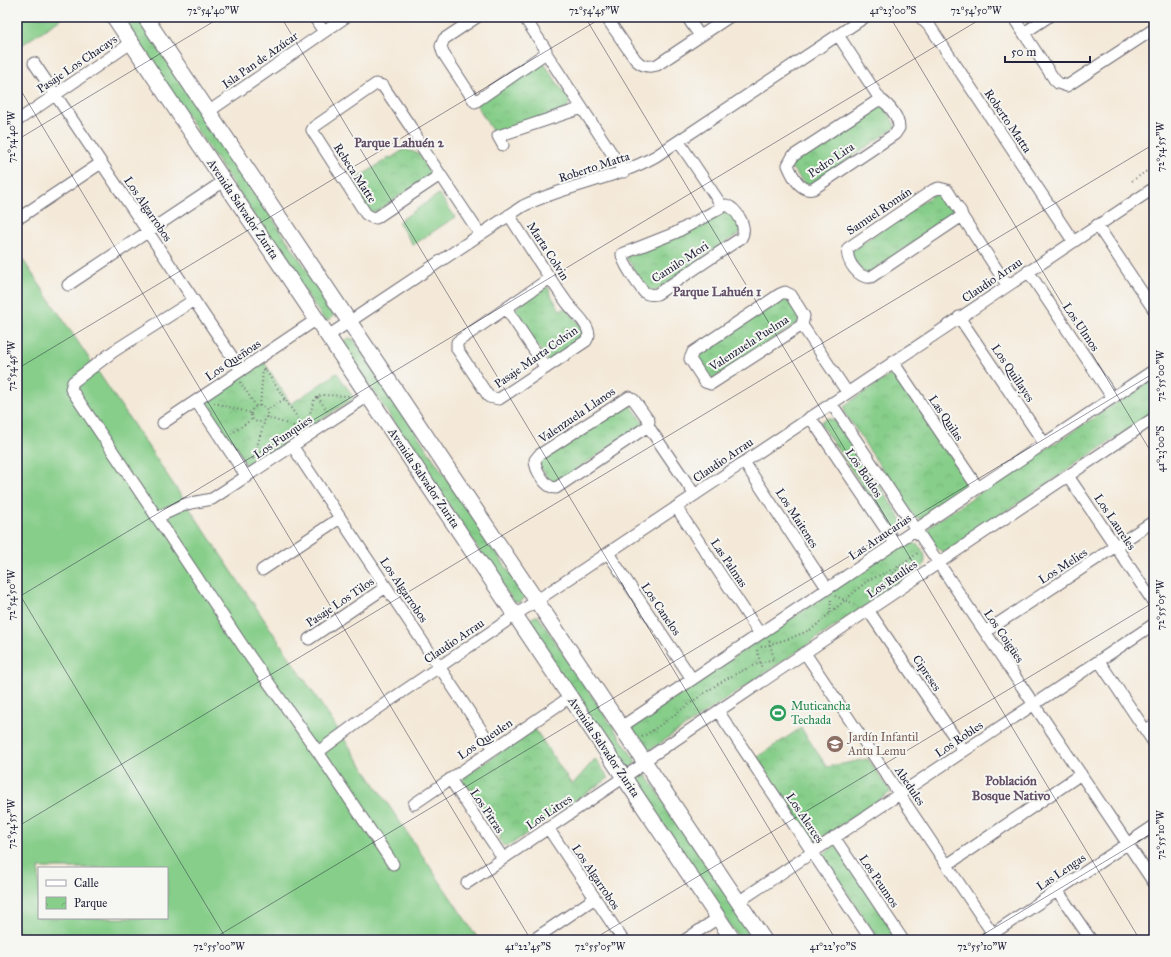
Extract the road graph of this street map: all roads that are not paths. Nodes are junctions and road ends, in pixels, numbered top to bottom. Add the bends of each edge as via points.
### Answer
1 (114, 17) edge
2 (145, 17) edge
3 (314, 17) edge
4 (346, 17) edge
5 (477, 17) edge
6 (524, 17) edge
7 (606, 17) edge
8 (687, 17) edge
9 (729, 17) edge
10 (865, 17) edge
11 (920, 17) edge
12 (1013, 17) edge
13 (1048, 17) edge
14 (1154, 29) edge
15 (324, 32) junction
16 (1024, 33) junction
17 (838, 35) junction
18 (700, 36) junction
19 (131, 43) junction
20 (546, 53) junction
21 (34, 63) dead end
22 (56, 95) junction
23 (880, 99) junction
24 (582, 108) junction
25 (208, 112) junction
26 (17, 121) edge
27 (679, 142) junction
28 (503, 145) dead end
29 (101, 163) junction
30 (624, 172) junction
31 (440, 175) junction
32 (224, 181) junction
33 (1154, 188) edge
34 (722, 206) junction
35 (509, 215) junction
36 (22, 216) dead end
37 (962, 216) junction
38 (1097, 225) junction
39 (148, 232) junction
40 (480, 234) junction
41 (1073, 241) junction
42 (1028, 271) junction
43 (550, 278) junction
44 (68, 285) dead end
45 (1007, 285) junction
46 (194, 300) junction
47 (565, 301) joint
48 (506, 308) junction
49 (1154, 310) edge
50 (960, 317) junction
51 (317, 319) junction
52 (349, 322) junction
53 (802, 325) junction
54 (328, 336) junction
55 (893, 362) junction
56 (546, 368) junction
57 (1154, 370) edge
58 (238, 372) junction
59 (847, 392) junction
60 (362, 396) junction
61 (1112, 398) junction
62 (197, 399) junction
63 (831, 403) junction
64 (810, 417) junction
65 (1154, 418) edge
66 (162, 423) dead end
67 (648, 426) junction
68 (1044, 443) junction
69 (293, 447) junction
70 (744, 462) junction
71 (1068, 476) junction
72 (247, 477) junction
73 (978, 488) junction
74 (695, 495) junction
75 (676, 507) junction
76 (158, 517) junction
77 (340, 518) junction
78 (1154, 521) edge
79 (916, 529) junction
80 (895, 543) junction
81 (1116, 546) junction
82 (608, 553) junction
83 (939, 563) junction
84 (262, 570) dead end
85 (386, 587) junction
86 (828, 588) junction
87 (536, 601) junction
88 (1154, 602) edge
89 (866, 608) junction
90 (515, 615) junction
91 (1154, 624) edge
92 (763, 632) junction
93 (985, 632) junction
94 (308, 638) dead end
95 (805, 653) junction
96 (1099, 661) junction
97 (440, 667) junction
98 (692, 679) junction
99 (570, 697) junction
100 (1034, 704) junction
101 (718, 711) junction
102 (621, 727) junction
103 (1150, 728) edge
104 (1154, 743) edge
105 (494, 749) junction
106 (964, 751) junction
107 (318, 752) junction
108 (644, 762) junction
109 (1081, 774) junction
110 (624, 777) junction
111 (450, 779) junction
112 (900, 794) junction
113 (414, 804) dead end
114 (1154, 826) edge
115 (548, 828) junction
116 (834, 837) junction
117 (1128, 843) junction
118 (812, 852) junction
119 (503, 858) junction
120 (393, 864) dead end
121 (946, 865) junction
122 (467, 883) dead end
123 (1154, 883) edge
124 (1057, 890) junction
125 (595, 898) junction
126 (738, 902) junction
127 (718, 918) junction
128 (993, 934) junction
129 (533, 940) edge
130 (623, 940) edge
131 (685, 940) edge
132 (733, 940) edge
133 (764, 940) edge
134 (871, 940) edge
135 (903, 940) edge
136 (983, 940) edge
137 (1091, 940) edge

1 - 19 main road, Avenida Salvador Zurita
2 - 25 main road, Avenida Salvador Zurita
3 - 15 street
4 - 15 street, Isla Pan de Azúcar
5 - 20 street via 441,43 443,53 475,102
6 - 20 street
7 - 18 street via 634,59 645,66 656,66
8 - 18 street
9 - 18 street
10 - 17 street, Roberto Matta
11 - 41 street, Roberto Matta via 931,28
12 - 16 street
13 - 16 street
14 - 16 street via 1073,84 1063,85 1054,79
15 - 25 street, Isla Pan de Azúcar
17 - 23 street, Pedro Lira
17 - 27 street, Roberto Matta
19 - 22 street, Pasaje Los Chacays
19 - 32 main road, Avenida Salvador Zurita
20 - 24 street
21 - 22 street, Los Algarrobos
22 - 26 street, Pasaje Los Chacays
22 - 29 street, Los Algarrobos
23 - 23 street, Pedro Lira via 793,156 788,165 800,186 807,190 813,189 898,131 899,121
24 - 28 street via 498,136
24 - 30 street
25 - 52 main road, Avenida Salvador Zurita
27 - 30 street, Roberto Matta
27 - 34 street, Camilo Mori
29 - 36 street
29 - 39 street, Los Algarrobos
30 - 35 street, Roberto Matta via 541,198
31 - 31 street, Rebeca Matte via 376,218 371,217 366,214 313,133 314,126 376,84 383,86
31 - 40 street
32 - 39 street
32 - 51 main road, Avenida Salvador Zurita
33 - 38 street, Claudio Arrau
34 - 34 street, Camilo Mori via 675,233 622,254 623,261 645,292 657,294 740,238 744,231 743,223 731,207
35 - 40 street, Roberto Matta
35 - 43 street, Marta Colvin
37 - 37 street, Samuel Román via 871,277 864,278 860,275 847,255 848,248 936,188 947,190
37 - 45 street, Samuel Román
38 - 41 street, Claudio Arrau
38 - 49 street
39 - 44 street
39 - 46 street, Los Algarrobos
40 - 52 street, Roberto Matta
41 - 42 street, Claudio Arrau
42 - 45 street, Claudio Arrau
42 - 61 street, Los Ulmos
43 - 47 street, Marta Colvin
43 - 48 street, Pasaje Marta Colvin
45 - 50 street, Claudio Arrau
46 - 58 street, Los Algarrobos
46 - 76 street via 114,351 73,382 71,389
47 - 56 street, Pasaje Marta Colvin via 586,327 589,335 586,341
48 - 56 street
48 - 56 street, Pasaje Marta Colvin via 457,342 457,349 489,397 499,399
50 - 55 street, Claudio Arrau
50 - 68 street, Los Quillayes
51 - 54 main road, Avenida Salvador Zurita
51 - 58 street, Los Queñoas via 261,363
52 - 54 street, Roberto Matta
52 - 87 main road, Avenida Salvador Zurita
53 - 53 street, Valenzuela Puelma via 711,384 705,382 690,359 693,352 785,292 791,295 804,316
53 - 59 street, Valenzuela Puelma
54 - 60 main road, Avenida Salvador Zurita
55 - 59 street, Claudio Arrau
55 - 73 street, Las Quilas
57 - 61 street, Las Araucarias
58 - 62 street, Los Queñoas
59 - 63 street, Claudio Arrau
60 - 69 street, Los Funquies via 333,420
60 - 90 main road, Avenida Salvador Zurita
61 - 68 street, Las Araucarias
62 - 66 street, Los Queñoas
62 - 72 street
63 - 64 street, Claudio Arrau
63 - 79 street, Los Coigües
64 - 70 street, Claudio Arrau
64 - 80 street, Los Boldos
65 - 71 street, Los Raulíes
67 - 67 street, Valenzuela Llanos via 649,422 634,400 626,397 539,455 535,460 536,467 547,485 556,488
67 - 74 street, Valenzuela Llanos
68 - 73 street, Las Araucarias
69 - 72 street, Los Funquies
69 - 77 street, Los Algarrobos
70 - 74 street, Claudio Arrau
70 - 86 street, Los Maitenes
71 - 81 street, Los Laureles
71 - 83 street, Los Raulíes
72 - 76 street, Los Funquies via 212,499 186,504
73 - 79 street, Las Araucarias
74 - 75 street, Claudio Arrau
75 - 82 street, Claudio Arrau
75 - 92 street, Las Palmas
76 - 107 street via 251,658
77 - 84 street
77 - 85 street, Los Algarrobos
78 - 81 street, Los Melies
79 - 80 street, Las Araucarias
79 - 83 street, Los Coigües
80 - 86 street, Las Araucarias
81 - 88 street, Los Laureles
81 - 93 street, Los Melies
82 - 87 street, Claudio Arrau
82 - 98 street, Los Canelos
83 - 89 street, Los Raulíes
83 - 93 street, Los Coigües
85 - 94 street, Pasaje Los Tilos
85 - 97 street, Los Algarrobos
86 - 92 street, Las Araucarias
87 - 90 street, Claudio Arrau
87 - 102 main road, Avenida Salvador Zurita
89 - 95 street, Los Raulíes
89 - 106 street, Cipreses
90 - 97 street, Claudio Arrau
90 - 99 main road, Avenida Salvador Zurita
91 - 96 street, Los Robles
92 - 98 street, Las Araucarias
93 - 100 street, Los Coigües
95 - 101 street, Los Raulíes
95 - 112 street, Abedules
96 - 100 street, Los Robles
96 - 103 street
97 - 105 street, Los Algarrobos
97 - 107 street, Claudio Arrau
98 - 102 street, Las Araucarias
99 - 105 street, Los Queulen
99 - 110 main road, Avenida Salvador Zurita
100 - 106 street, Los Robles
100 - 109 street, Los Coigües
101 - 108 street, Los Raulíes
101 - 118 street, Los Alerces
102 - 108 main road, Avenida Salvador Zurita
103 - 104 street
105 - 111 street, Los Queulen
106 - 112 street, Los Robles
107 - 120 street
108 - 110 street, Los Litres
108 - 126 main road, Avenida Salvador Zurita
109 - 117 street, Los Coigües
109 - 121 street
110 - 115 street, Los Litres
110 - 127 main road, Avenida Salvador Zurita
111 - 113 street, Los Queulen
111 - 119 street, Los Pitras
112 - 116 street, Los Robles
112 - 121 street, Abedules
114 - 117 street, Las Lengas
115 - 119 street, Los Litres
115 - 125 street, Los Algarrobos
116 - 118 street, Los Robles
116 - 135 street, Los Peumos
117 - 123 street, Los Coigües
117 - 124 street, Las Lengas
118 - 126 street, Los Robles
118 - 134 street, Los Alerces
119 - 122 street, Los Litres
121 - 128 street, Abedules
124 - 128 street, Las Lengas
124 - 137 street
125 - 129 street
125 - 130 street, Los Algarrobos
126 - 133 main road, Avenida Salvador Zurita
127 - 131 street
127 - 132 main road, Avenida Salvador Zurita
128 - 136 street, Las Lengas

